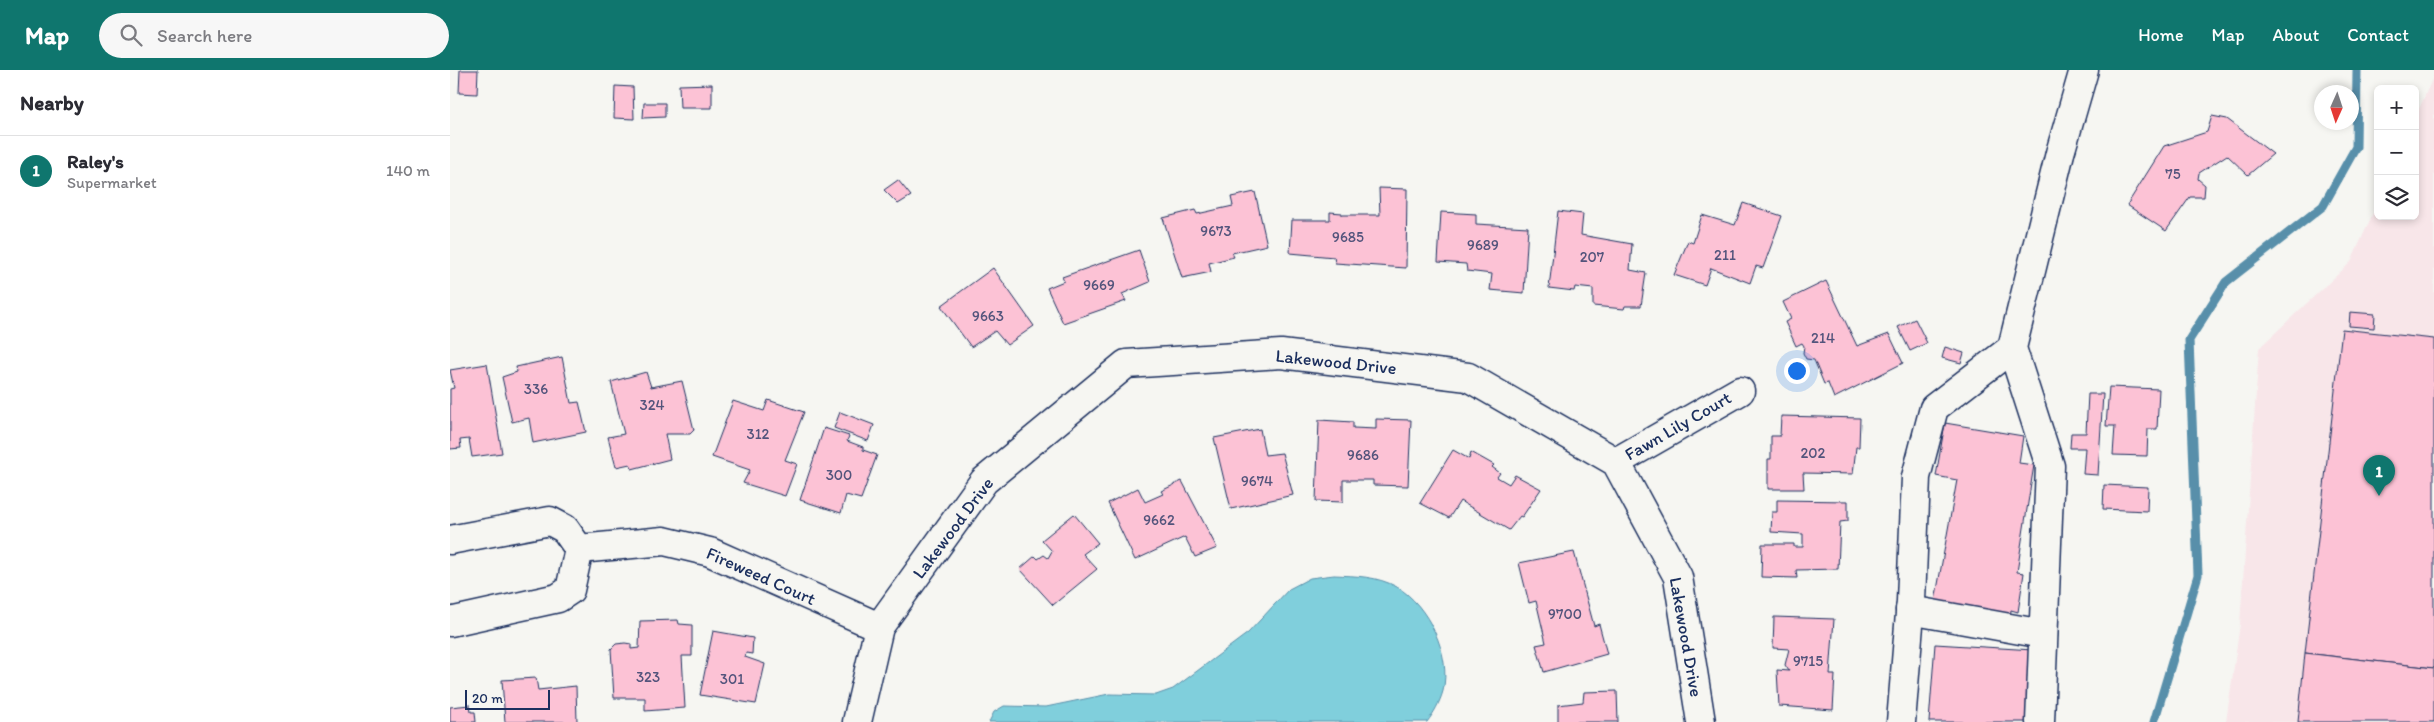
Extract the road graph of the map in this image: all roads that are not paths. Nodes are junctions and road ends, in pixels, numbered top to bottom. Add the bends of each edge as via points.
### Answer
1 (2084, 70) edge
2 (2012, 348) junction
3 (1740, 391) dead end
4 (1616, 462) junction
5 (450, 540) edge
6 (580, 549) junction
7 (1910, 610) junction
8 (450, 622) edge
9 (879, 627) junction
10 (2044, 634) junction
11 (857, 722) edge
12 (1701, 722) edge
13 (1901, 722) edge
14 (2040, 722) edge

1 - 2 street via 2057,163
2 - 7 street via 1934,408 1916,477
2 - 10 street via 2050,466
3 - 4 street, Fawn Lily Court
4 - 9 street, Lakewood Drive via 1468,377 1280,354 1126,364 984,481
4 - 12 street, Lakewood Drive via 1678,577
5 - 6 street via 550,521 565,529
6 - 8 street via 570,590 558,598
6 - 9 street, Fireweed Court via 664,541 710,552
7 - 10 street
7 - 13 street
9 - 11 street, Lakewood Drive
10 - 14 street

